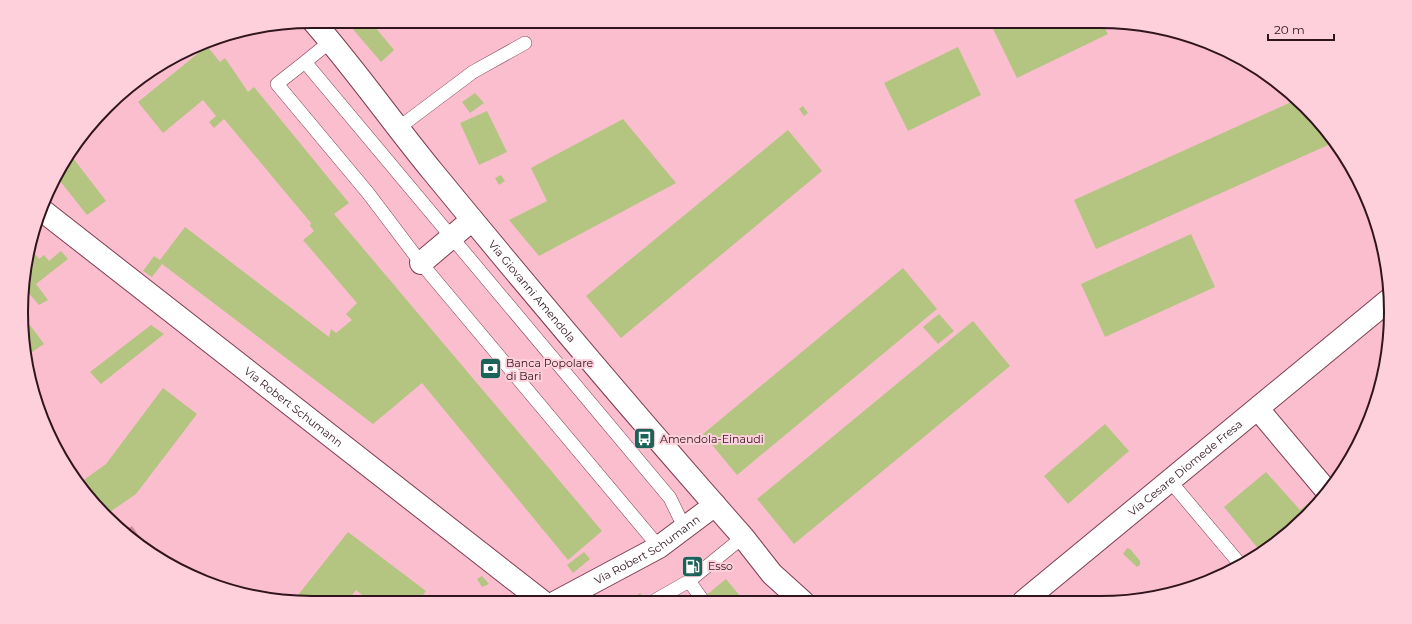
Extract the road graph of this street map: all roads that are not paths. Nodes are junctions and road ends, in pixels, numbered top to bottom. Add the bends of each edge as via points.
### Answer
1 (319, 28) edge
2 (331, 41) junction
3 (525, 43) dead end
4 (305, 62) junction
5 (397, 129) junction
6 (46, 213) edge
7 (472, 220) junction
8 (451, 237) junction
9 (421, 263) junction
10 (1384, 305) edge
11 (1258, 409) junction
12 (1170, 481) junction
13 (1323, 487) edge
14 (715, 505) junction
15 (685, 529) junction
16 (743, 537) junction
17 (659, 547) junction
18 (1237, 561) edge
19 (772, 574) junction
20 (689, 581) junction
21 (535, 596) edge
22 (567, 596) edge
23 (663, 596) edge
24 (700, 596) edge
25 (782, 596) edge
26 (796, 596) edge
27 (1036, 596) edge

1 - 2 street, Via Giovanni Amendola
2 - 4 lane
2 - 5 street, Via Giovanni Amendola
3 - 5 lane via 473,72
4 - 8 lane
4 - 9 lane via 277,84 368,193
5 - 7 street, Via Giovanni Amendola
6 - 21 street, Via Robert Schumann
7 - 8 street
7 - 14 street, Via Giovanni Amendola
8 - 9 street
8 - 15 lane via 670,498
9 - 17 lane
10 - 11 street, Via Cesare Diomede Fresa
11 - 12 street, Via Cesare Diomede Fresa
11 - 13 street
12 - 18 lane
12 - 27 street, Via Cesare Diomede Fresa
14 - 15 street, Via Robert Schumann
14 - 16 street, Via Giovanni Amendola
15 - 17 street, Via Robert Schumann
16 - 19 street, Via Giovanni Amendola
16 - 20 lane
17 - 22 street, Via Robert Schumann
19 - 25 street, Via Giovanni Amendola
19 - 26 street, Via Giovanni Amendola
20 - 23 lane
20 - 24 lane

